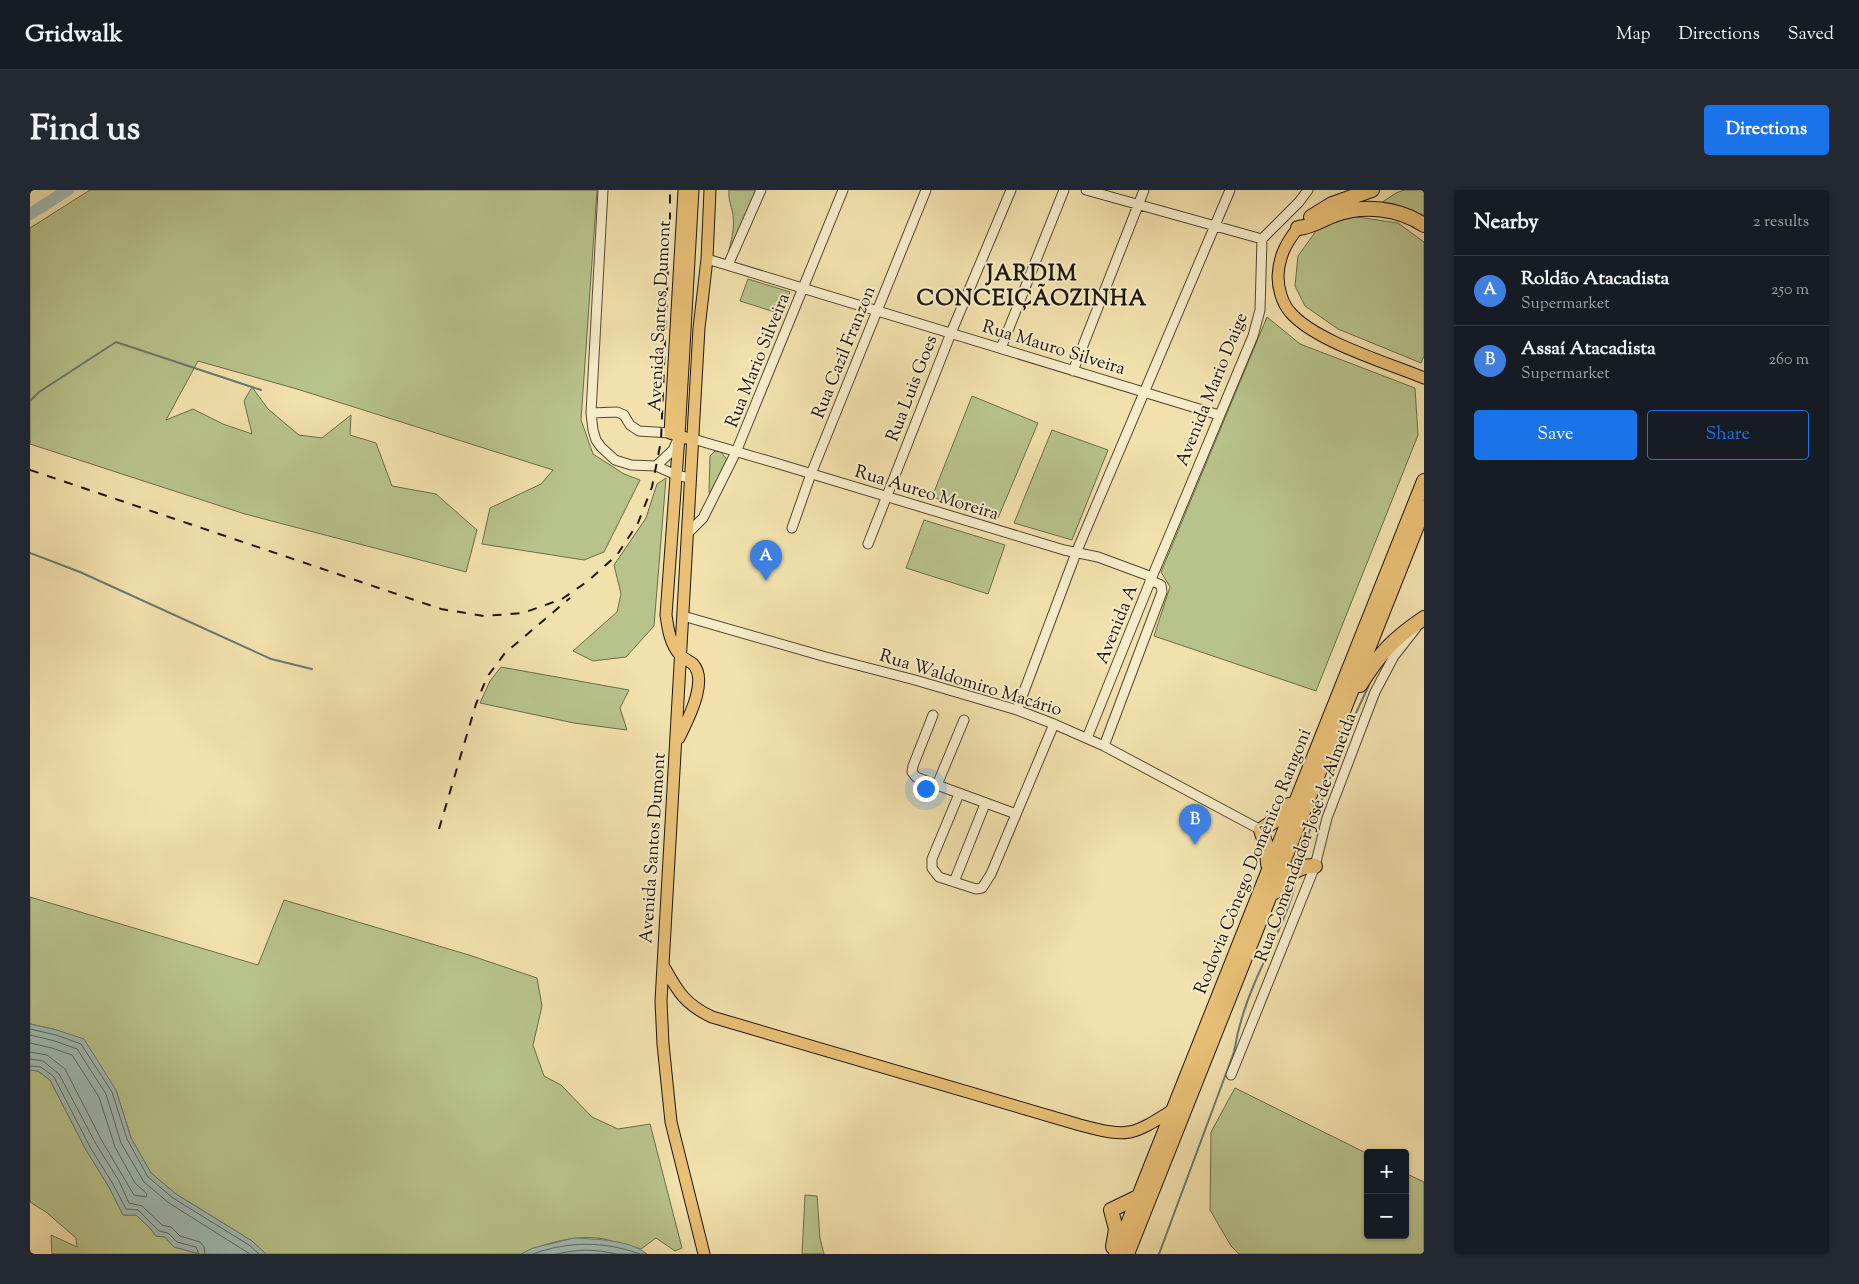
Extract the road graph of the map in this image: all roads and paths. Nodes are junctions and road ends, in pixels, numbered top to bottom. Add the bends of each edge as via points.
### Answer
1 (603, 190) edge
2 (684, 190) edge
3 (693, 190) edge
4 (710, 190) edge
5 (761, 190) edge
6 (843, 190) edge
7 (926, 190) edge
8 (1011, 190) edge
9 (1064, 190) edge
10 (1086, 190) edge
11 (1144, 190) edge
12 (1230, 190) edge
13 (1308, 190) edge
14 (1372, 190) edge
15 (1138, 204) junction
16 (1215, 225) junction
17 (1424, 226) edge
18 (1298, 228) junction
19 (1262, 239) junction
20 (707, 259) junction
21 (728, 265) junction
22 (804, 288) junction
23 (877, 312) junction
24 (951, 333) junction
25 (1001, 348) junction
26 (1073, 371) junction
27 (1424, 378) edge
28 (1146, 392) junction
29 (592, 413) junction
30 (1219, 415) junction
31 (674, 434) junction
32 (693, 439) junction
33 (736, 452) junction
34 (656, 466) junction
35 (811, 474) junction
36 (676, 475) junction
37 (690, 478) junction
38 (1424, 481) edge
39 (886, 497) junction
40 (1424, 508) edge
41 (792, 528) dead end
42 (687, 534) junction
43 (868, 544) dead end
44 (1076, 553) junction
45 (1151, 579) junction
46 (682, 616) junction
47 (1424, 618) edge
48 (1126, 642) junction
49 (1142, 648) junction
50 (680, 655) junction
51 (1110, 681) junction
52 (1126, 688) junction
53 (1017, 710) junction
54 (933, 715) dead end
55 (1341, 715) junction
56 (964, 720) dead end
57 (1054, 724) junction
58 (1087, 738) junction
59 (676, 744) junction
60 (1104, 746) junction
61 (937, 785) junction
62 (1300, 789) junction
63 (959, 794) junction
64 (985, 804) junction
65 (1016, 814) junction
66 (1261, 830) junction
67 (1315, 866) junction
68 (1269, 870) junction
69 (954, 882) junction
70 (1267, 903) junction
71 (663, 965) junction
72 (1231, 1075) dead end
73 (1174, 1109) junction
74 (1140, 1196) junction
75 (704, 1254) edge
76 (1110, 1254) edge
77 (1116, 1254) edge
78 (1127, 1254) edge

1 - 29 street
2 - 31 main road, Avenida Santos Dumont
3 - 31 main road, Avenida Santos Dumont
4 - 20 main road, Avenida Santos Dumont
5 - 21 street
6 - 22 street, Rua Mario Silveira
7 - 23 street, Rua Cazil Franzon
8 - 24 street, Rua Luis Goes
9 - 25 street
10 - 15 street
11 - 15 street
12 - 16 street
13 - 19 street
14 - 18 highway via 1325,208
15 - 16 street
15 - 26 street
16 - 19 street
16 - 28 street
17 - 18 highway via 1395,212 1366,209 1339,213
18 - 27 main road via 1284,247 1278,280 1290,313 1315,332
19 - 30 street, Avenida Mario Daige via 1257,324
20 - 21 street, Rua Mauro Silveira
20 - 32 main road, Avenida Santos Dumont via 699,328
21 - 22 street, Rua Mauro Silveira
22 - 23 street, Rua Mauro Silveira
22 - 33 street, Rua Mario Silveira
23 - 24 street, Rua Mauro Silveira
23 - 35 street, Rua Cazil Franzon
24 - 25 street, Rua Mauro Silveira
24 - 39 street, Rua Luis Goes
25 - 26 street, Rua Mauro Silveira
26 - 28 street, Rua Mauro Silveira
28 - 30 street, Rua Mauro Silveira
28 - 44 street
29 - 31 street via 617,412 624,414 639,432
29 - 34 street via 593,430 606,453 631,465
30 - 45 street, Avenida Mario Daige
31 - 32 main road
31 - 34 street via 672,450
31 - 36 main road
32 - 33 street, Rua Aureo Moreira
32 - 37 main road, Avenida Santos Dumont
33 - 35 street, Rua Aureo Moreira
33 - 42 street, Rua Mario Silveira via 703,518
34 - 36 street
35 - 39 street, Rua Aureo Moreira
35 - 41 street, Rua Cazil Franzon
36 - 37 street
36 - 50 main road via 666,615 669,636
37 - 42 main road, Avenida Santos Dumont
38 - 62 highway, Rodovia Cônego Domênico Rangoni
39 - 43 street, Rua Luis Goes
39 - 44 street, Rua Aureo Moreira
40 - 55 highway, Rodovia Cônego Domênico Rangoni
42 - 46 main road, Avenida Santos Dumont
44 - 45 street, Rua Aureo Moreira via 1098,557
44 - 53 street
45 - 48 street, Avenida A
45 - 49 street, Avenida A via 1161,585 1162,592
46 - 50 main road, Avenida Santos Dumont
46 - 53 street, Rua Waldomiro Macário
47 - 55 highway via 1383,651
47 - 67 street, Rua Comendador José de Almeida via 1394,656 1375,692 1327,818
48 - 49 street
48 - 51 street, Avenida A
49 - 52 street, Avenida A
50 - 59 main road, Avenida Santos Dumont
50 - 59 main road via 693,664 698,679 694,705
51 - 52 street
51 - 58 street, Avenida A
52 - 60 street, Avenida A
53 - 57 street, Rua Waldomiro Macário
54 - 61 street via 912,772
55 - 70 highway, Rodovia Cônego Domênico Rangoni
56 - 61 street
57 - 58 street, Rua Waldomiro Macário
57 - 65 street
58 - 60 street, Rua Waldomiro Macário
59 - 71 main road, Avenida Santos Dumont
60 - 66 street, Rua Waldomiro Macário
61 - 63 street
62 - 66 highway via 1280,817
62 - 68 highway, Rodovia Cônego Domênico Rangoni
63 - 64 street
63 - 69 street via 932,859 932,868 939,877
64 - 65 street
64 - 69 street
65 - 69 street via 982,888
66 - 68 highway via 1268,848
67 - 70 highway via 1304,866 1291,874
67 - 72 street, Rua Comendador José de Almeida
68 - 73 highway, Rodovia Cônego Domênico Rangoni
70 - 78 highway, Rodovia Cônego Domênico Rangoni
71 - 73 main road via 680,995 712,1017 1080,1125 1127,1134 1142,1129
71 - 75 main road, Avenida Santos Dumont via 662,1035 671,1122
73 - 74 highway, Rodovia Cônego Domênico Rangoni
74 - 76 highway via 1111,1210 1116,1235
74 - 77 highway, Rodovia Cônego Domênico Rangoni

